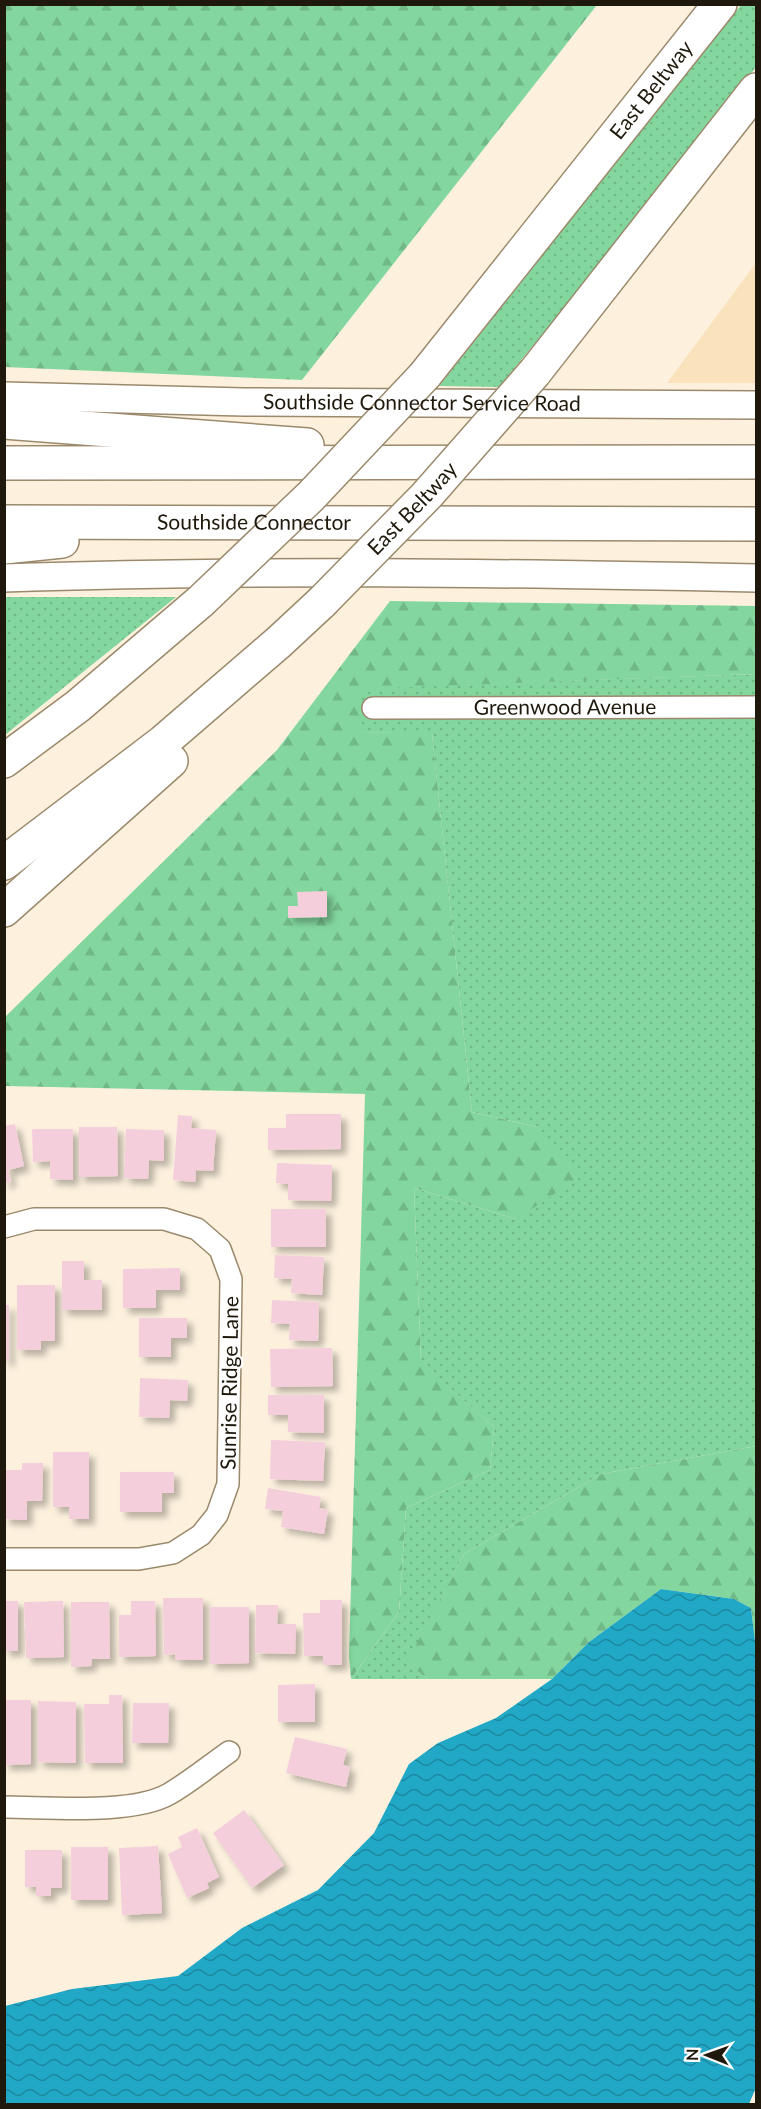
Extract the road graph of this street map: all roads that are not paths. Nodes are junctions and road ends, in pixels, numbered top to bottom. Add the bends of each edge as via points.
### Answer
1 (720, 4) edge
2 (756, 90) edge
3 (4, 396) edge
4 (756, 405) edge
5 (4, 422) edge
6 (756, 462) edge
7 (4, 463) edge
8 (515, 463) junction
9 (4, 522) edge
10 (144, 523) junction
11 (756, 524) edge
12 (4, 547) edge
13 (4, 578) edge
14 (756, 578) edge
15 (279, 642) junction
16 (756, 707) edge
17 (373, 708) dead end
18 (4, 761) edge
19 (4, 863) edge
20 (4, 910) edge
21 (4, 1227) edge
22 (4, 1559) edge
23 (229, 1752) dead end
24 (4, 1807) edge

1 - 18 highway, East Beltway, bridge via 425,375 319,487 201,601 78,706
2 - 15 highway, East Beltway, bridge via 535,372 427,495
3 - 4 street, Southside Connector Service Road
5 - 8 highway
6 - 8 highway
7 - 8 highway
9 - 10 highway, Southside Connector
10 - 11 highway, Southside Connector
10 - 12 highway via 72,540
13 - 14 street via 135,573
15 - 19 highway, East Beltway via 164,741
15 - 20 highway via 184,749
16 - 17 street, Greenwood Avenue
21 - 22 street, Sunrise Ridge Lane via 34,1219 164,1219 197,1229 220,1249 231,1279 228,1484 217,1515 201,1535 173,1553 139,1559
23 - 24 street via 167,1795 145,1803 123,1807

